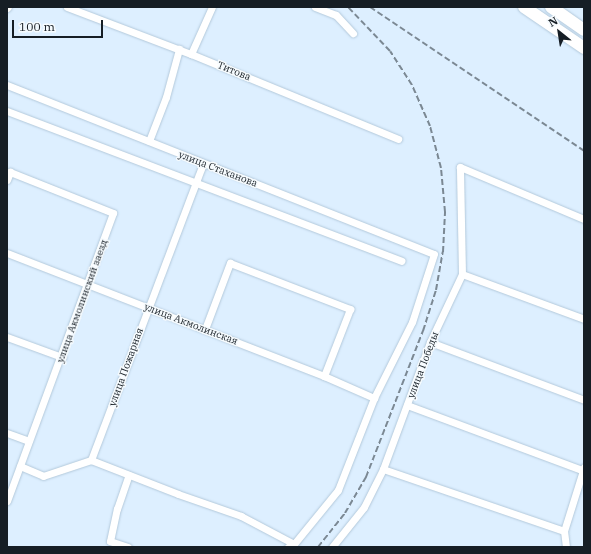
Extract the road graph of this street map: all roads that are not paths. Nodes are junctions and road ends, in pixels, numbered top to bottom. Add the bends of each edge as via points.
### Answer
1 (67, 7) edge
2 (212, 7) edge
3 (315, 7) edge
4 (524, 7) edge
5 (551, 7) edge
6 (584, 30) edge
7 (353, 33) dead end
8 (584, 48) edge
9 (179, 49) junction
10 (191, 54) junction
11 (7, 85) edge
12 (7, 111) edge
13 (398, 139) dead end
14 (149, 141) junction
15 (203, 163) junction
16 (7, 180) edge
17 (195, 183) junction
18 (584, 219) edge
19 (7, 253) edge
20 (401, 262) dead end
21 (462, 274) junction
22 (88, 285) junction
23 (148, 307) junction
24 (584, 319) edge
25 (205, 329) junction
26 (7, 337) edge
27 (430, 342) junction
28 (62, 357) junction
29 (324, 376) junction
30 (374, 398) junction
31 (584, 400) edge
32 (407, 405) junction
33 (7, 433) edge
34 (28, 441) junction
35 (91, 460) junction
36 (20, 466) junction
37 (383, 468) junction
38 (583, 470) edge
39 (130, 475) junction
40 (7, 501) edge
41 (564, 531) junction
42 (291, 545) edge
43 (128, 547) edge
44 (332, 547) edge
45 (566, 547) edge

1 - 9 street, Титова
2 - 10 street
3 - 7 street via 333,13
4 - 8 highway
5 - 6 highway
9 - 10 street, Титова
9 - 14 street via 168,90
10 - 13 street, Титова
11 - 14 street, улица Стаханова
12 - 17 street
14 - 15 street, улица Стаханова
15 - 17 street, улица Пожарная
15 - 30 street, улица Стаханова via 434,256 412,322
16 - 22 street, улица Акмолинский заезд via 10,172 113,213
17 - 20 street
17 - 23 street, улица Пожарная
18 - 21 street, улица Победы via 460,167
19 - 22 street, улица Акмолинская
21 - 24 street
21 - 27 street, улица Победы
22 - 23 street, улица Акмолинская
22 - 28 street, улица Акмолинский заезд
23 - 25 street, улица Акмолинская
23 - 35 street, улица Пожарная
25 - 29 street, улица Акмолинская
25 - 29 street via 230,263 350,309
26 - 28 street
27 - 31 street
27 - 32 street, улица Победы
28 - 34 street, улица Акмолинский заезд
29 - 30 street, улица Акмолинская
30 - 42 street via 338,490
32 - 37 street, улица Победы
32 - 38 street
33 - 34 street
34 - 36 street, улица Акмолинский заезд
35 - 36 street via 43,476
35 - 39 street
36 - 40 street, улица Акмолинский заезд
37 - 41 street
37 - 44 street, улица Победы via 364,507
38 - 41 street
39 - 42 street via 241,516
39 - 43 street via 117,509 110,541
41 - 45 street

